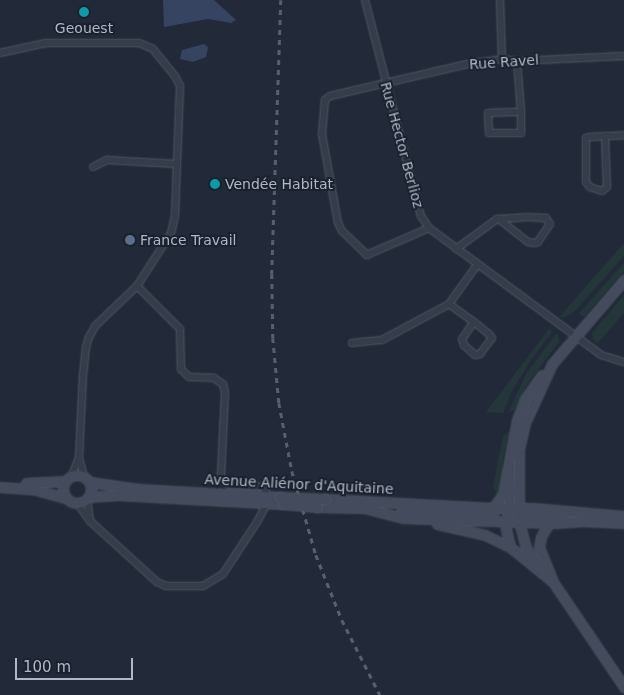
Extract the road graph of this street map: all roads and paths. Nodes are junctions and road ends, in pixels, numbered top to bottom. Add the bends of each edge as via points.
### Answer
1 (365, 0) edge
2 (500, 0) edge
3 (0, 53) edge
4 (624, 56) edge
5 (502, 60) junction
6 (517, 61) junction
7 (386, 83) junction
8 (521, 112) junction
9 (624, 135) edge
10 (604, 136) junction
11 (177, 164) junction
12 (93, 167) dead end
13 (499, 219) junction
14 (429, 228) junction
15 (456, 249) junction
16 (477, 265) junction
17 (624, 280) edge
18 (137, 286) junction
19 (449, 304) junction
20 (474, 322) junction
21 (575, 336) junction
22 (352, 342) dead end
23 (624, 362) edge
24 (552, 364) junction
25 (80, 458) junction
26 (509, 466) junction
27 (69, 478) junction
28 (87, 479) junction
29 (0, 482) edge
30 (0, 487) edge
31 (66, 498) junction
32 (88, 498) junction
33 (267, 500) junction
34 (282, 501) junction
35 (77, 503) junction
36 (493, 508) junction
37 (381, 512) junction
38 (508, 515) junction
39 (519, 515) junction
40 (624, 516) edge
41 (403, 518) junction
42 (90, 521) junction
43 (548, 523) junction
44 (624, 523) edge
45 (510, 547) junction
46 (541, 571) junction
47 (553, 582) junction
48 (624, 687) edge

1 - 7 street, Rue Hector Berlioz
2 - 5 street
3 - 11 street via 46,42 139,43 154,49 180,86
4 - 6 street, Rue Ravel
5 - 6 street, Rue Ravel
5 - 7 street, Rue Ravel via 467,64
6 - 8 street
7 - 14 street, Rue Hector Berlioz via 421,216
7 - 14 street, Rue Ravel via 324,100 322,134 338,223 367,255
8 - 8 street via 488,113 489,133 522,133
9 - 10 street
10 - 10 street via 589,137 585,142 586,182 602,191 607,188
11 - 12 street via 107,160
11 - 18 street via 175,216 171,233
13 - 13 street via 528,242 534,243 550,224 546,218
13 - 15 street via 490,222
14 - 15 street, Rue Hector Berlioz
15 - 16 street, Rue Hector Berlioz
16 - 19 street
16 - 21 street, Rue Hector Berlioz
17 - 21 main road
18 - 25 street via 96,325 86,348
18 - 33 street via 180,329 181,370 189,377 214,378 223,384 221,476 229,485 263,488
19 - 20 street
19 - 22 street via 382,340
20 - 20 street via 492,338 480,354 475,355 462,339
21 - 23 street, Rue Hector Berlioz via 601,355
21 - 24 main road
24 - 26 main road via 525,399 517,420
24 - 39 main road via 534,400 520,441
25 - 27 street
25 - 28 street
26 - 36 main road via 503,494
26 - 38 main road
27 - 28 main road
27 - 29 main road via 32,484
27 - 31 main road via 63,489
28 - 32 main road via 91,490
28 - 33 main road, Avenue Aliénor d'Aquitaine via 138,489
30 - 31 main road via 32,489
31 - 35 main road
32 - 33 main road, Avenue Aliénor d'Aquitaine via 118,495
32 - 35 main road
32 - 42 street
33 - 34 main road, Avenue Aliénor d'Aquitaine
33 - 42 street via 257,522 223,574 203,586 166,586 157,582
34 - 36 main road, Avenue Aliénor d'Aquitaine, bridge via 325,499
34 - 37 main road, Avenue Aliénor d'Aquitaine, bridge
35 - 42 street
36 - 38 main road, Avenue Aliénor d'Aquitaine
37 - 38 main road, Avenue Aliénor d'Aquitaine
37 - 41 main road, Avenue Aliénor d'Aquitaine
38 - 39 main road
38 - 41 main road, Avenue Aliénor d'Aquitaine
38 - 45 main road
39 - 40 main road via 550,516 570,512
39 - 43 main road
39 - 46 main road via 520,534
41 - 45 main road, Avenue Aliénor d'Aquitaine via 475,532
43 - 44 main road
43 - 47 main road via 539,546
45 - 46 main road, Avenue Aliénor d'Aquitaine
46 - 47 main road
47 - 48 main road

